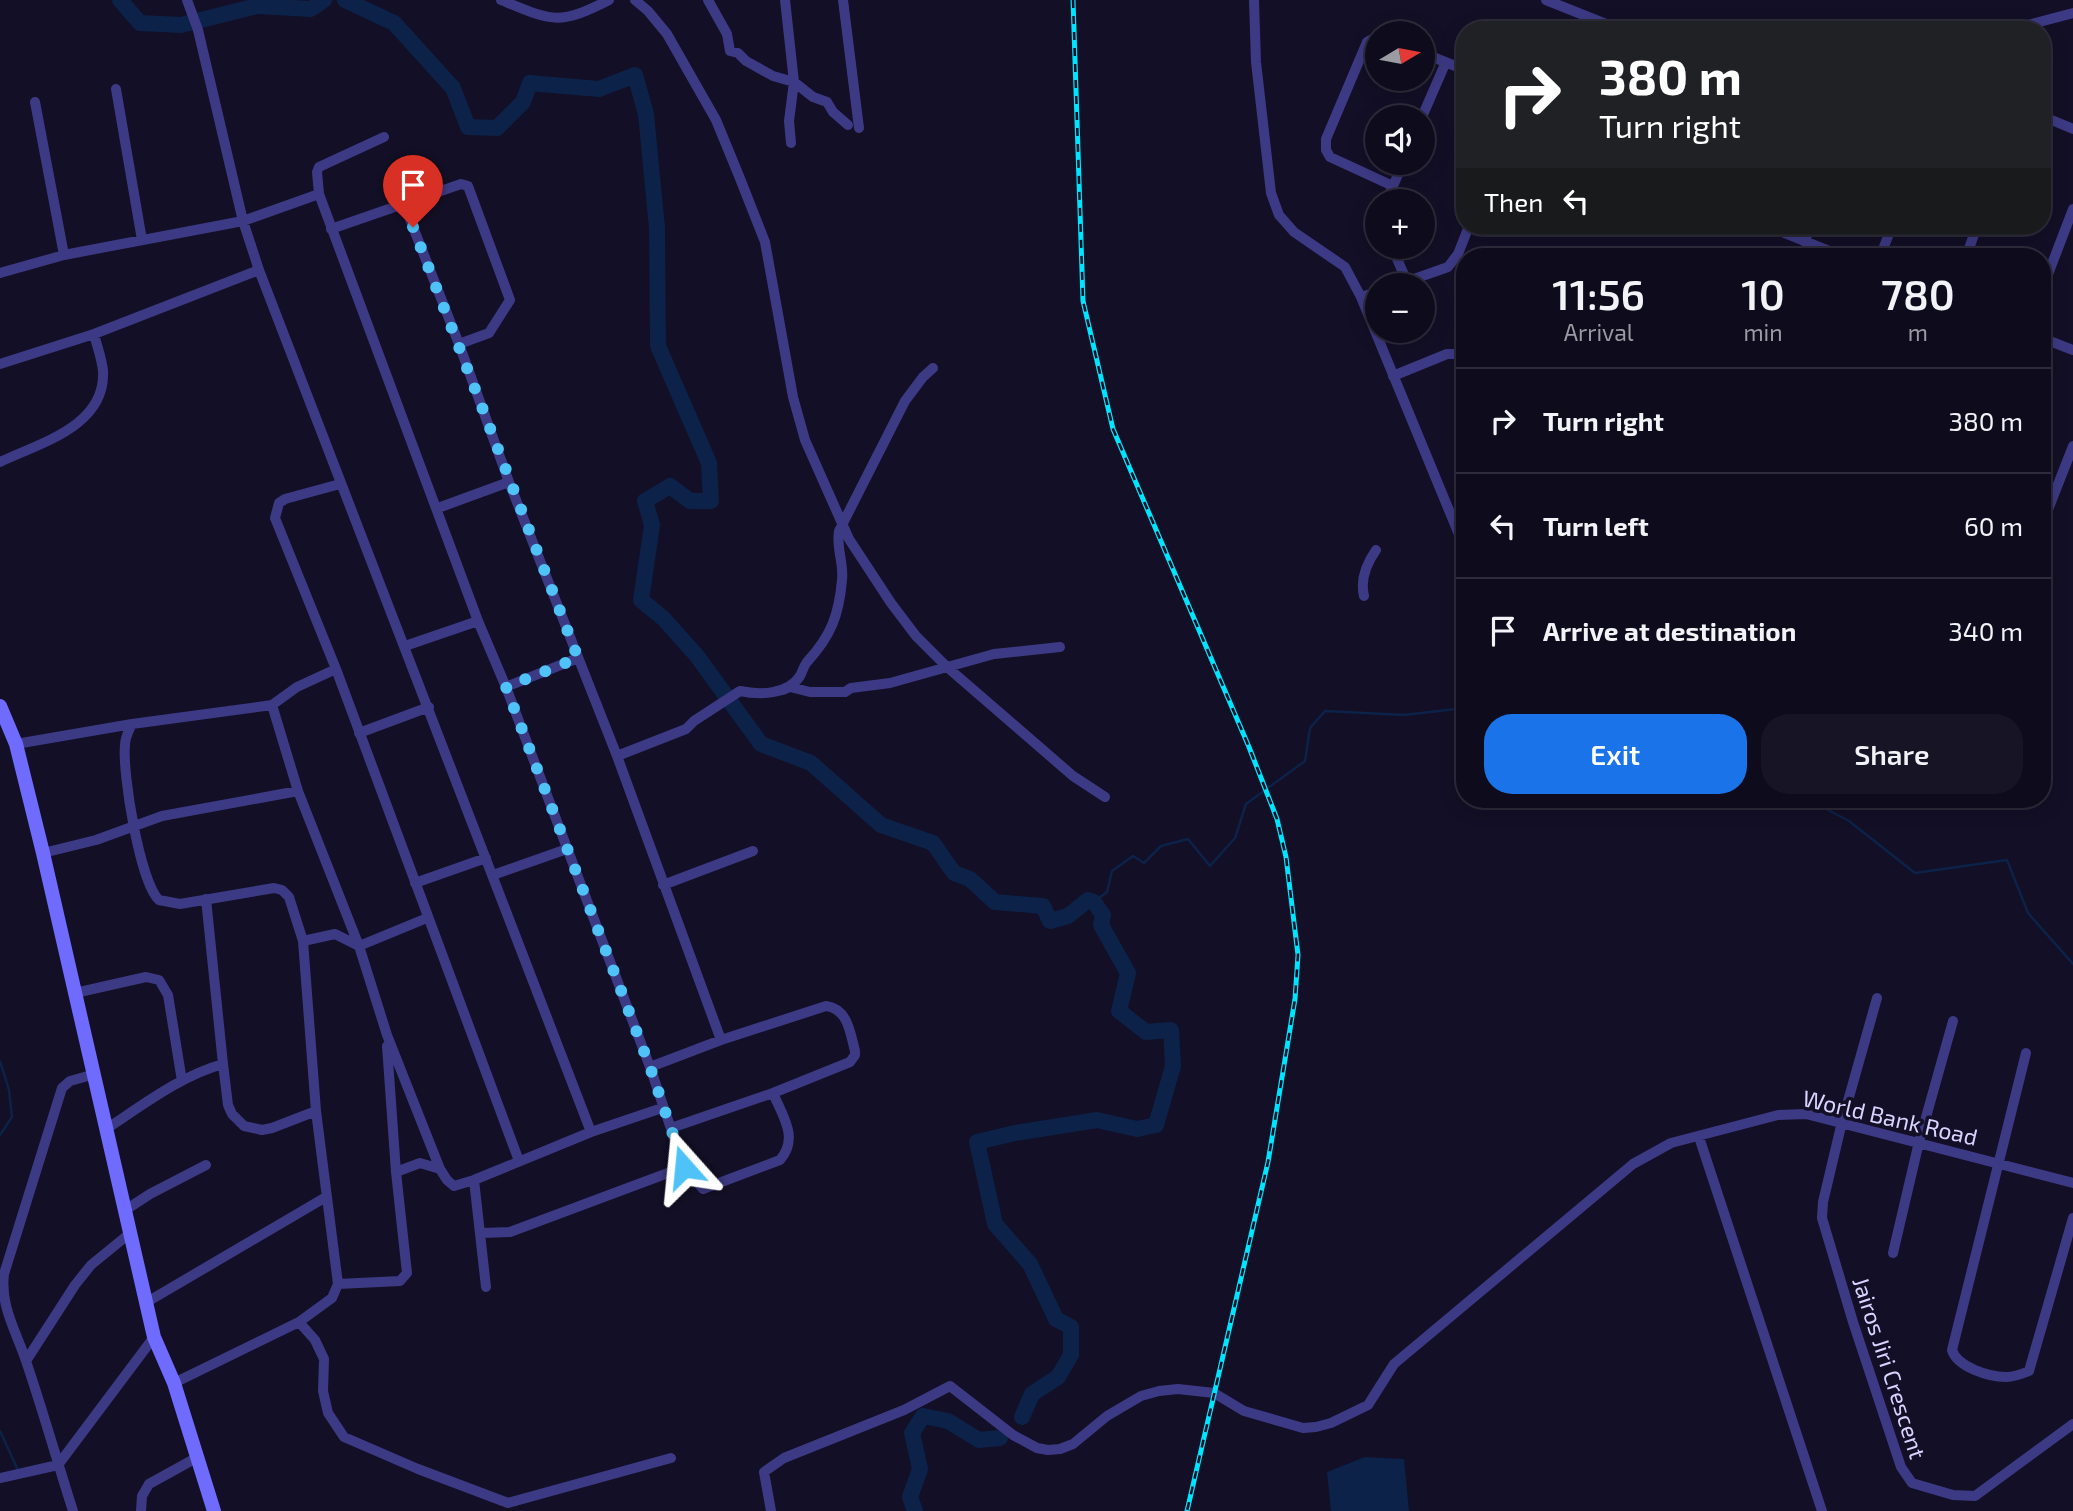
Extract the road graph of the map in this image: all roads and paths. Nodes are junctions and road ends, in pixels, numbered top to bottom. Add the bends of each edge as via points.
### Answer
1 (501, 0) edge
2 (609, 0) edge
3 (635, 0) edge
4 (708, 0) edge
5 (785, 0) edge
6 (843, 0) edge
7 (1254, 0) edge
8 (1546, 0) edge
9 (1585, 0) edge
10 (2069, 0) edge
11 (189, 5) edge
12 (1580, 13) junction
13 (2073, 13) edge
14 (1600, 21) edge
15 (2043, 21) edge
16 (1365, 47) edge
17 (1435, 59) edge
18 (1445, 64) junction
19 (1456, 67) edge
20 (794, 82) junction
21 (116, 89) dead end
22 (35, 102) dead end
23 (1427, 105) edge
24 (2051, 120) edge
25 (848, 125) dead end
26 (859, 128) dead end
27 (2073, 129) edge
28 (384, 137) dead end
29 (791, 143) dead end
30 (1397, 175) edge
31 (1392, 186) junction
32 (1391, 189) edge
33 (319, 194) junction
34 (404, 204) junction
35 (2073, 209) edge
36 (243, 221) junction
37 (331, 229) junction
38 (1788, 235) edge
39 (1807, 235) edge
40 (142, 240) junction
41 (1805, 242) junction
42 (1821, 248) edge
43 (64, 255) junction
44 (1456, 261) edge
45 (2051, 266) edge
46 (259, 270) junction
47 (0, 273) edge
48 (1432, 273) edge
49 (1365, 296) edge
50 (1361, 297) junction
51 (94, 334) junction
52 (2051, 341) edge
53 (458, 344) junction
54 (2073, 350) edge
55 (1456, 354) edge
56 (0, 364) edge
57 (933, 368) dead end
58 (1393, 376) junction
59 (2073, 446) edge
60 (0, 462) edge
61 (509, 482) junction
62 (340, 484) junction
63 (2051, 502) edge
64 (438, 508) junction
65 (1456, 516) edge
66 (843, 525) junction
67 (1376, 550) dead end
68 (1364, 596) dead end
69 (478, 621) junction
70 (405, 646) junction
71 (1060, 648) dead end
72 (578, 658) junction
73 (947, 667) junction
74 (336, 669) junction
75 (506, 687) junction
76 (779, 691) junction
77 (272, 705) junction
78 (0, 706) edge
79 (429, 707) junction
80 (132, 724) junction
81 (359, 733) junction
82 (16, 744) junction
83 (617, 756) junction
84 (298, 791) junction
85 (1105, 797) dead end
86 (134, 825) junction
87 (566, 849) junction
88 (753, 851) dead end
89 (43, 853) junction
90 (486, 858) junction
91 (493, 875) junction
92 (415, 883) junction
93 (663, 885) junction
94 (206, 900) junction
95 (427, 918) junction
96 (303, 941) junction
97 (359, 946) junction
98 (75, 993) junction
99 (1877, 998) dead end
100 (1953, 1021) dead end
101 (387, 1035) junction
102 (722, 1040) junction
103 (2026, 1054) dead end
104 (223, 1063) junction
105 (650, 1067) junction
106 (95, 1074) junction
107 (181, 1081) junction
108 (773, 1093) junction
109 (662, 1108) junction
110 (316, 1111) junction
111 (1842, 1122) junction
112 (671, 1128) junction
113 (106, 1129) junction
114 (591, 1132) junction
115 (1699, 1136) junction
116 (1919, 1142) junction
117 (519, 1161) junction
118 (205, 1164) dead end
119 (2000, 1164) junction
120 (684, 1167) junction
121 (440, 1169) junction
122 (396, 1172) junction
123 (474, 1180) junction
124 (2073, 1183) edge
125 (326, 1197) junction
126 (124, 1211) junction
127 (2073, 1217) edge
128 (482, 1233) junction
129 (129, 1234) junction
130 (1893, 1253) dead end
131 (338, 1284) junction
132 (486, 1287) dead end
133 (147, 1302) junction
134 (299, 1322) junction
135 (153, 1337) junction
136 (26, 1360) junction
137 (174, 1382) junction
138 (2073, 1424) edge
139 (198, 1457) junction
140 (671, 1458) dead end
141 (58, 1465) junction
142 (0, 1478) edge
143 (73, 1511) edge
144 (141, 1511) edge
145 (214, 1511) edge
146 (771, 1511) edge
147 (1822, 1511) edge

1 - 2 street via 557,19
3 - 66 street via 667,34 716,120 739,176 765,242 793,397 806,440
4 - 20 street via 727,34 730,51 773,76
5 - 20 street
6 - 26 street
7 - 50 street via 1270,192 1279,215 1294,232 1345,267
8 - 12 street
9 - 12 street
10 - 13 street
11 - 36 street
12 - 14 street
13 - 15 street
16 - 31 street via 1326,139 1326,150 1330,157
17 - 18 street
18 - 19 street
18 - 23 street
20 - 25 street via 827,102
20 - 29 street
21 - 40 street
22 - 43 street
24 - 27 street
28 - 33 street via 319,167
30 - 31 street
31 - 32 street
33 - 36 street
33 - 37 street
34 - 37 street
34 - 53 street
34 - 53 street via 461,184 469,188 510,300 489,333
35 - 45 street
36 - 40 street
36 - 46 street
37 - 64 street
38 - 41 street
39 - 41 street
40 - 43 street
41 - 42 street
43 - 47 street
44 - 48 street
46 - 51 street
46 - 62 street
49 - 50 street
50 - 58 street
51 - 56 street
51 - 60 street via 103,370 100,397 90,411 75,426
52 - 54 street
53 - 61 street
55 - 58 street
57 - 66 street via 905,401
58 - 65 street
59 - 63 street
61 - 64 street
61 - 72 street
62 - 70 street
62 - 74 street via 285,499 275,517
64 - 69 street
66 - 73 street via 891,603
66 - 76 street via 837,541 842,576 829,635 799,678
67 - 68 street via 1365,572
69 - 70 street
69 - 75 street
70 - 79 street
71 - 73 street via 994,654
72 - 75 street
72 - 83 street
73 - 76 street via 845,692
73 - 85 street via 1073,776
74 - 77 street
74 - 81 street
75 - 87 street
76 - 83 street via 740,691 686,729
77 - 80 street
77 - 84 street
78 - 82 street
79 - 81 street
79 - 90 street
80 - 82 street
80 - 86 street via 125,743 125,778
81 - 92 street
82 - 89 street
83 - 93 street
84 - 86 street
84 - 97 street
86 - 89 street
86 - 94 street via 155,897 180,904
87 - 91 street
87 - 105 street
88 - 93 street
89 - 98 street
90 - 91 street
90 - 92 street
91 - 114 street
92 - 95 street
93 - 102 street
94 - 96 street via 282,890 289,897
94 - 104 street
95 - 97 street
95 - 117 street
96 - 97 street via 335,934
96 - 110 street
97 - 101 street
98 - 106 street
98 - 107 street via 146,977 159,980 168,995
99 - 111 street, Jairos Jiri Crescent
100 - 116 street
101 - 121 street
101 - 122 street
102 - 105 street
102 - 108 street via 817,1008 840,1011 854,1047 853,1059
103 - 119 street
104 - 107 street
104 - 110 street via 228,1105 244,1126 272,1128
105 - 109 street
106 - 113 street
106 - 136 street via 70,1080 62,1088 4,1274 4,1304
107 - 113 street
108 - 112 street
108 - 120 street via 790,1146 780,1160 703,1189
109 - 112 street
109 - 114 street
110 - 125 street
111 - 115 street, World Bank Road via 1791,1113
111 - 116 street, World Bank Road
111 - 138 street, Jairos Jiri Crescent via 1822,1218 1905,1475 1912,1482 1953,1496 1975,1496
112 - 120 street
113 - 126 street
114 - 117 street
115 - 146 street, World Bank Road via 1671,1143 1633,1164 1394,1364 1368,1405 1331,1423 1303,1428 1244,1412 1214,1393 1178,1389 1141,1396 1073,1444 1048,1450 1013,1435 950,1385 904,1410 784,1458 764,1472
115 - 147 street
116 - 119 street, World Bank Road
116 - 130 street
117 - 123 street
118 - 126 street
119 - 124 street, World Bank Road
119 - 127 street via 1952,1350 1954,1357 1981,1372 2006,1377 2029,1371
120 - 128 street via 510,1232
121 - 122 street via 420,1163
121 - 123 street via 451,1185
122 - 131 street via 408,1262 405,1278
123 - 128 street
125 - 131 street
125 - 133 street
126 - 129 street
128 - 132 street
129 - 133 street
129 - 136 street via 90,1265
131 - 134 street via 332,1298
133 - 135 street
134 - 137 street
134 - 140 street via 315,1339 324,1359 328,1413 344,1437 508,1503
135 - 137 street
135 - 141 street
136 - 141 street
137 - 139 street
139 - 144 street via 149,1484
139 - 145 street
141 - 142 street
141 - 143 street

